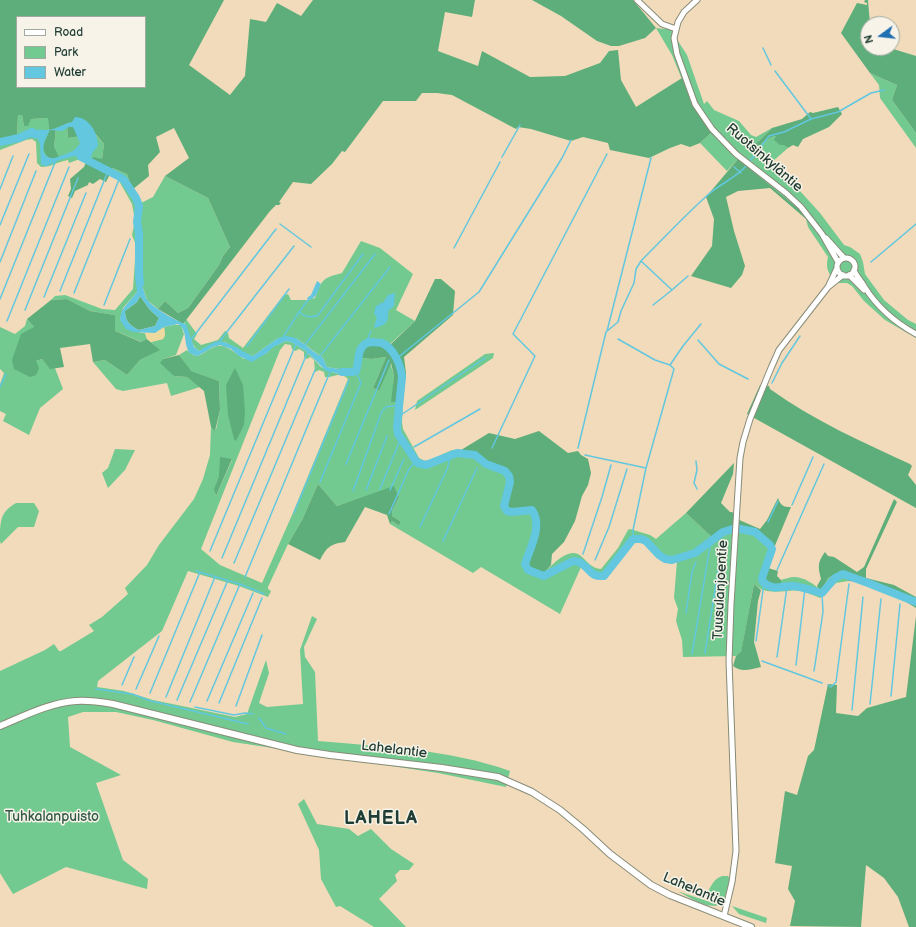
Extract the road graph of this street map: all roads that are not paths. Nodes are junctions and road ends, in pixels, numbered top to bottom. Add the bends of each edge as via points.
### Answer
1 (637, 0) edge
2 (697, 0) edge
3 (676, 30) junction
4 (822, 234) junction
5 (844, 258) junction
6 (838, 262) junction
7 (837, 268) junction
8 (854, 270) junction
9 (843, 275) junction
10 (849, 275) junction
11 (828, 287) junction
12 (868, 294) junction
13 (916, 334) edge
14 (0, 726) edge
15 (724, 916) junction
16 (751, 927) edge

1 - 3 street via 662,24
2 - 3 street via 684,12
3 - 4 street, Ruotsinkyläntie via 674,45 689,91 712,128 736,154 801,207
4 - 5 street, Ruotsinkyläntie
4 - 6 street, Ruotsinkyläntie
5 - 6 street
5 - 8 street via 851,260
6 - 7 street
7 - 9 street
7 - 11 street, Tuusulanjoentie
8 - 10 street
8 - 12 street
9 - 10 street
9 - 11 street, Tuusulanjoentie
10 - 12 street
11 - 15 street, Tuusulanjoentie via 780,350 753,413 740,458 729,661 736,851
12 - 13 street via 891,318
14 - 15 main road, Lahelantie via 36,710 67,702 104,703 297,750 498,777 532,792 560,810 610,854 651,885
15 - 16 main road, Lahelantie

